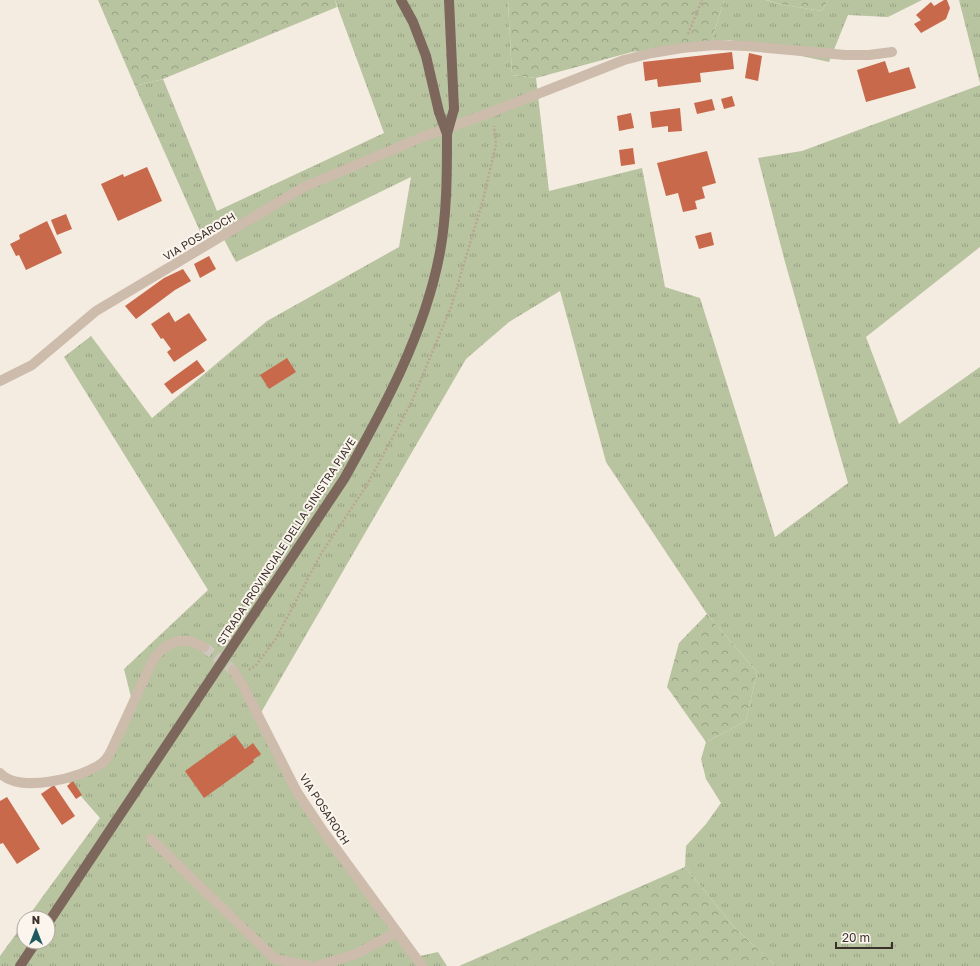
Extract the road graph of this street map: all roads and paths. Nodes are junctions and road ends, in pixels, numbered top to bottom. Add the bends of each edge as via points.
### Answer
1 (401, 0) edge
2 (449, 0) edge
3 (702, 0) edge
4 (682, 48) junction
5 (892, 52) dead end
6 (448, 134) junction
7 (0, 381) edge
8 (204, 647) tunnel mouth
9 (233, 670) tunnel mouth
10 (0, 773) edge
11 (151, 838) dead end
12 (56, 911) edge
13 (397, 932) junction
14 (31, 950) edge
15 (20, 966) edge
16 (310, 966) edge
17 (317, 966) edge
18 (422, 966) edge

1 - 6 main road, bridge via 426,56 439,112
2 - 6 main road, STRADA PROVINCIALE DELLA SINISTRA PIAVE, bridge via 454,109
3 - 4 path
4 - 5 street, VIA POSAROCH via 747,46 845,55
4 - 7 street, VIA POSAROCH via 624,60 425,136 304,187 96,311 32,365
6 - 12 main road, STRADA PROVINCIALE DELLA SINISTRA PIAVE via 445,212 432,288 399,374 375,424 344,479
8 - 10 street via 180,641 158,652 104,762 83,773 44,782 13,781
9 - 13 street, VIA POSAROCH via 298,792 323,831
11 - 16 street via 275,959
13 - 17 street via 356,954
13 - 18 street, VIA POSAROCH
14 - 15 main road

